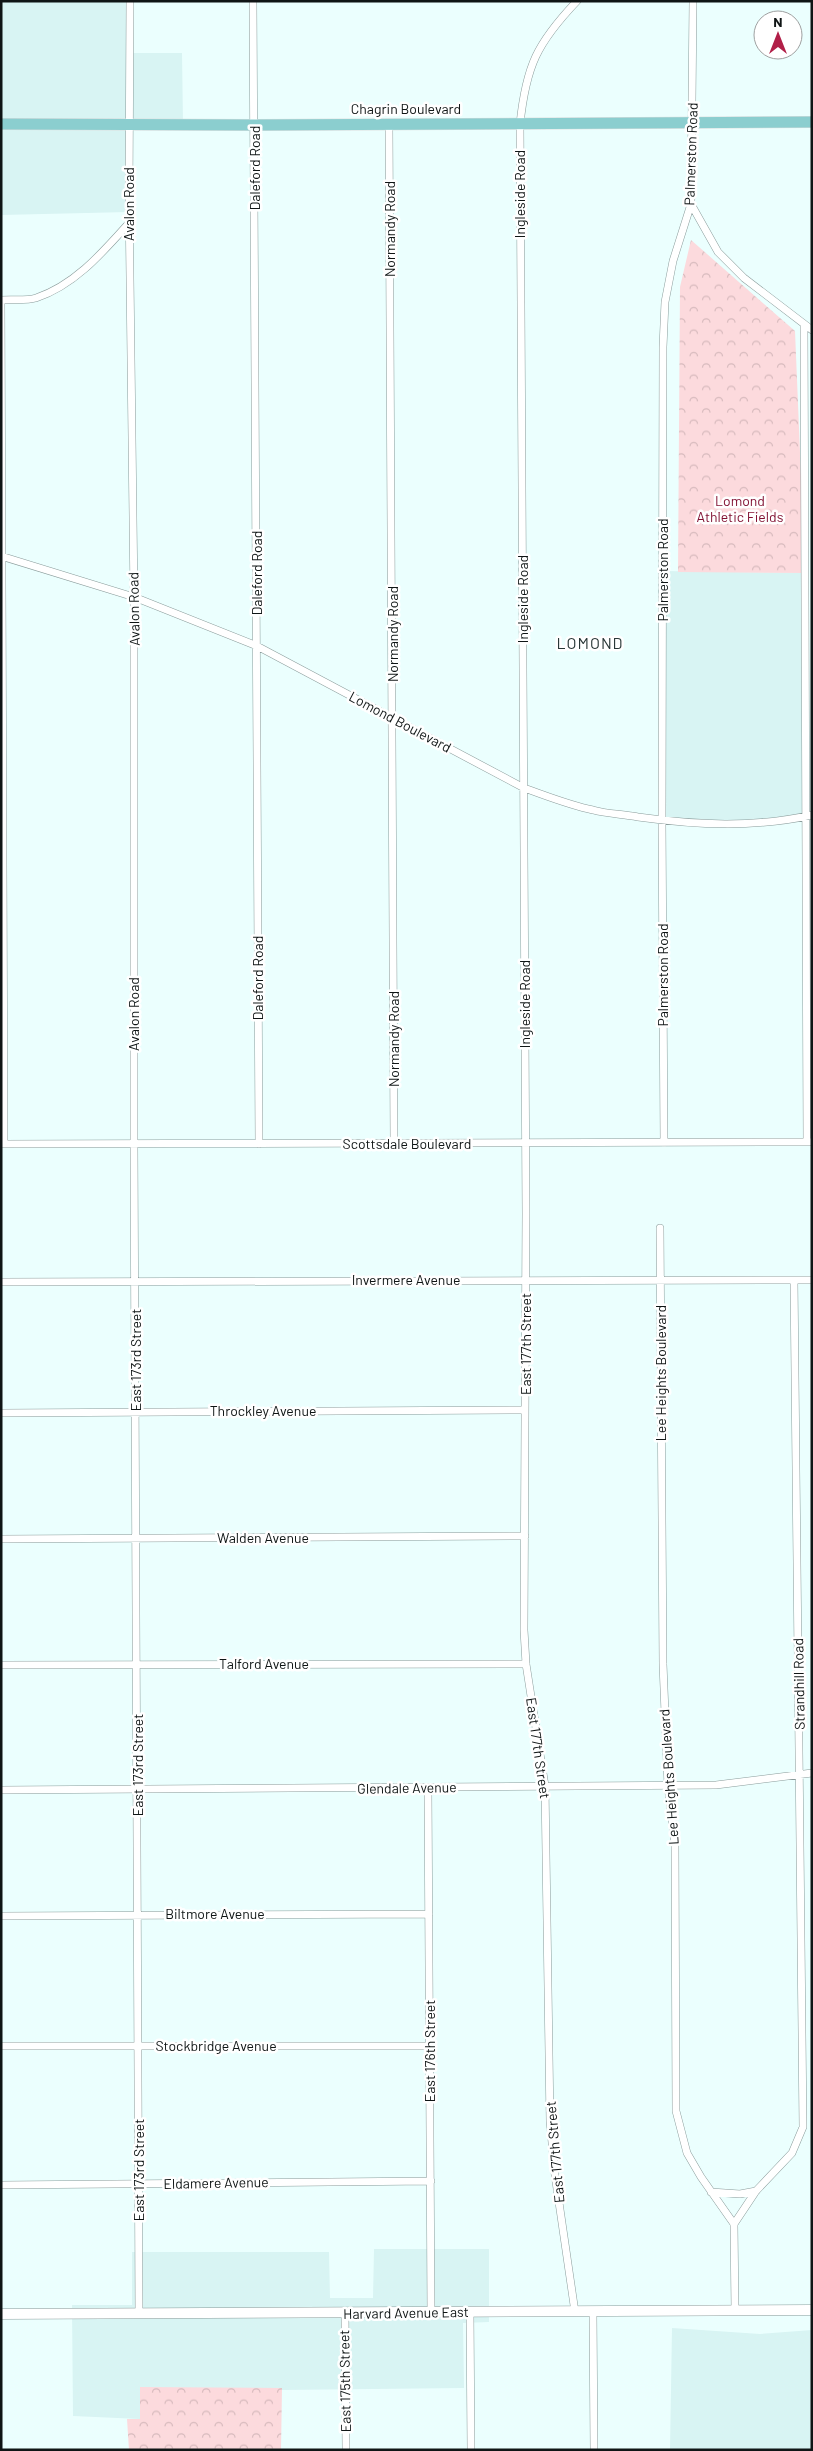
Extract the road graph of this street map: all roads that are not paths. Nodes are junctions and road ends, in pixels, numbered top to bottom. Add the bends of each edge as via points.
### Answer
1 (130, 1) edge
2 (253, 1) edge
3 (577, 1) edge
4 (693, 1) edge
5 (812, 122) edge
6 (128, 123) junction
7 (693, 123) junction
8 (1, 124) edge
9 (389, 124) junction
10 (520, 124) junction
11 (255, 125) junction
12 (691, 204) junction
13 (129, 222) junction
14 (1, 300) edge
15 (804, 325) junction
16 (812, 330) edge
17 (2, 556) edge
18 (134, 598) junction
19 (257, 646) junction
20 (393, 719) junction
21 (524, 788) junction
22 (809, 816) edge
23 (662, 820) junction
24 (809, 1142) edge
25 (394, 1143) junction
26 (664, 1143) junction
27 (3, 1144) edge
28 (259, 1144) junction
29 (525, 1144) junction
30 (134, 1145) junction
31 (526, 1213) joint
32 (135, 1216) joint
33 (660, 1228) dead end
34 (526, 1280) junction
35 (661, 1280) junction
36 (794, 1280) junction
37 (812, 1280) edge
38 (1, 1282) edge
39 (135, 1282) junction
40 (525, 1410) junction
41 (136, 1412) junction
42 (1, 1413) edge
43 (524, 1536) junction
44 (1, 1539) edge
45 (136, 1539) junction
46 (138, 1664) junction
47 (526, 1664) junction
48 (1, 1665) edge
49 (812, 1773) edge
50 (800, 1775) junction
51 (545, 1786) junction
52 (668, 1786) junction
53 (428, 1789) junction
54 (1, 1790) edge
55 (138, 1790) junction
56 (429, 1914) junction
57 (138, 1915) junction
58 (1, 1916) edge
59 (1, 2046) edge
60 (139, 2046) junction
61 (430, 2046) junction
62 (431, 2181) junction
63 (140, 2184) junction
64 (1, 2185) edge
65 (756, 2191) junction
66 (711, 2192) junction
67 (734, 2224) junction
68 (735, 2310) junction
69 (812, 2310) edge
70 (431, 2312) junction
71 (470, 2312) junction
72 (575, 2312) junction
73 (593, 2312) junction
74 (140, 2313) junction
75 (345, 2313) junction
76 (1, 2314) edge
77 (346, 2450) edge
78 (471, 2450) edge
79 (594, 2450) edge

1 - 6 street, Avalon Road
2 - 11 street, Daleford Road
3 - 10 street, Ingleside Road via 552,28 536,52 528,71
4 - 7 street, Palmerston Road
5 - 7 main road, Chagrin Boulevard
6 - 8 main road, Chagrin Boulevard
6 - 11 main road, Chagrin Boulevard
6 - 13 street, Avalon Road
7 - 10 main road, Chagrin Boulevard
7 - 12 street, Palmerston Road
9 - 10 main road, Chagrin Boulevard
9 - 11 main road, Chagrin Boulevard
9 - 20 street, Normandy Road
10 - 21 street, Ingleside Road
11 - 19 street, Daleford Road
12 - 15 street via 718,252 744,278
12 - 23 street, Palmerston Road via 664,302
13 - 14 street via 85,269 65,283 35,298
13 - 18 street, Avalon Road
14 - 17 street
15 - 16 street
15 - 22 street
17 - 18 street, Lomond Boulevard
17 - 27 street
18 - 19 street, Lomond Boulevard
18 - 30 street, Avalon Road
19 - 20 street, Lomond Boulevard
19 - 28 street, Daleford Road
20 - 21 street, Lomond Boulevard
20 - 25 street, Normandy Road
21 - 23 street, Lomond Boulevard via 594,810
21 - 29 street, Ingleside Road
22 - 23 street, Lomond Boulevard via 730,825
22 - 24 street
23 - 26 street, Palmerston Road
24 - 26 street, Scottsdale Boulevard
25 - 28 street, Scottsdale Boulevard
25 - 29 street, Scottsdale Boulevard
26 - 29 street, Scottsdale Boulevard
27 - 30 street, Scottsdale Boulevard
28 - 30 street, Scottsdale Boulevard
29 - 31 street, Ingleside Road
30 - 32 street, Avalon Road
31 - 34 street, East 177th Street
32 - 39 street, East 173rd Street
33 - 35 street, Lee Heights Boulevard
34 - 35 street, Invermere Avenue
34 - 39 street, Invermere Avenue
34 - 40 street, East 177th Street
35 - 36 street, Invermere Avenue
35 - 52 street, Lee Heights Boulevard via 663,1673
36 - 37 street, Invermere Avenue
36 - 50 street, Strandhill Road
38 - 39 street, Invermere Avenue
39 - 41 street, East 173rd Street
40 - 41 street, Throckley Avenue
40 - 43 street, East 177th Street
41 - 42 street, Throckley Avenue
41 - 45 street, East 173rd Street
43 - 45 street, Walden Avenue
43 - 47 street, East 177th Street
44 - 45 street, Walden Avenue
45 - 46 street, East 173rd Street
46 - 47 street, Talford Avenue
46 - 48 street, Talford Avenue
46 - 55 street, East 173rd Street
47 - 51 street, East 177th Street
49 - 50 street, Glendale Avenue
50 - 52 street, Glendale Avenue via 716,1785
50 - 65 street, Strandhill Road via 803,2127 792,2153
51 - 52 street, Glendale Avenue
51 - 53 street, Glendale Avenue
51 - 72 street, East 177th Street via 550,2121
52 - 66 street, Lee Heights Boulevard via 675,1844 676,2111 687,2153
53 - 55 street, Glendale Avenue
53 - 56 street, East 176th Street
54 - 55 street, Glendale Avenue
55 - 57 street, East 173rd Street
56 - 57 street, Biltmore Avenue
56 - 61 street, East 176th Street
57 - 58 street, Biltmore Avenue
57 - 60 street, East 173rd Street
59 - 60 street, Stockbridge Avenue
60 - 61 street, Stockbridge Avenue
60 - 63 street, East 173rd Street
61 - 62 street, East 176th Street
62 - 63 street, Eldamere Avenue
62 - 70 street, East 176th Street
63 - 64 street, Eldamere Avenue
63 - 74 street, East 173rd Street
65 - 66 street via 740,2194
65 - 67 street, Strandhill Road
66 - 67 street, Lee Heights Boulevard
67 - 68 street
68 - 69 main road, Harvard Avenue East
68 - 73 main road, Harvard Avenue East
70 - 71 main road, Harvard Avenue East
70 - 75 main road, Harvard Avenue East
71 - 72 main road, Harvard Avenue East
71 - 78 street
72 - 73 main road, Harvard Avenue East
73 - 79 street
74 - 75 main road, Harvard Avenue East
74 - 76 main road, Harvard Avenue East
75 - 77 street, East 175th Street

